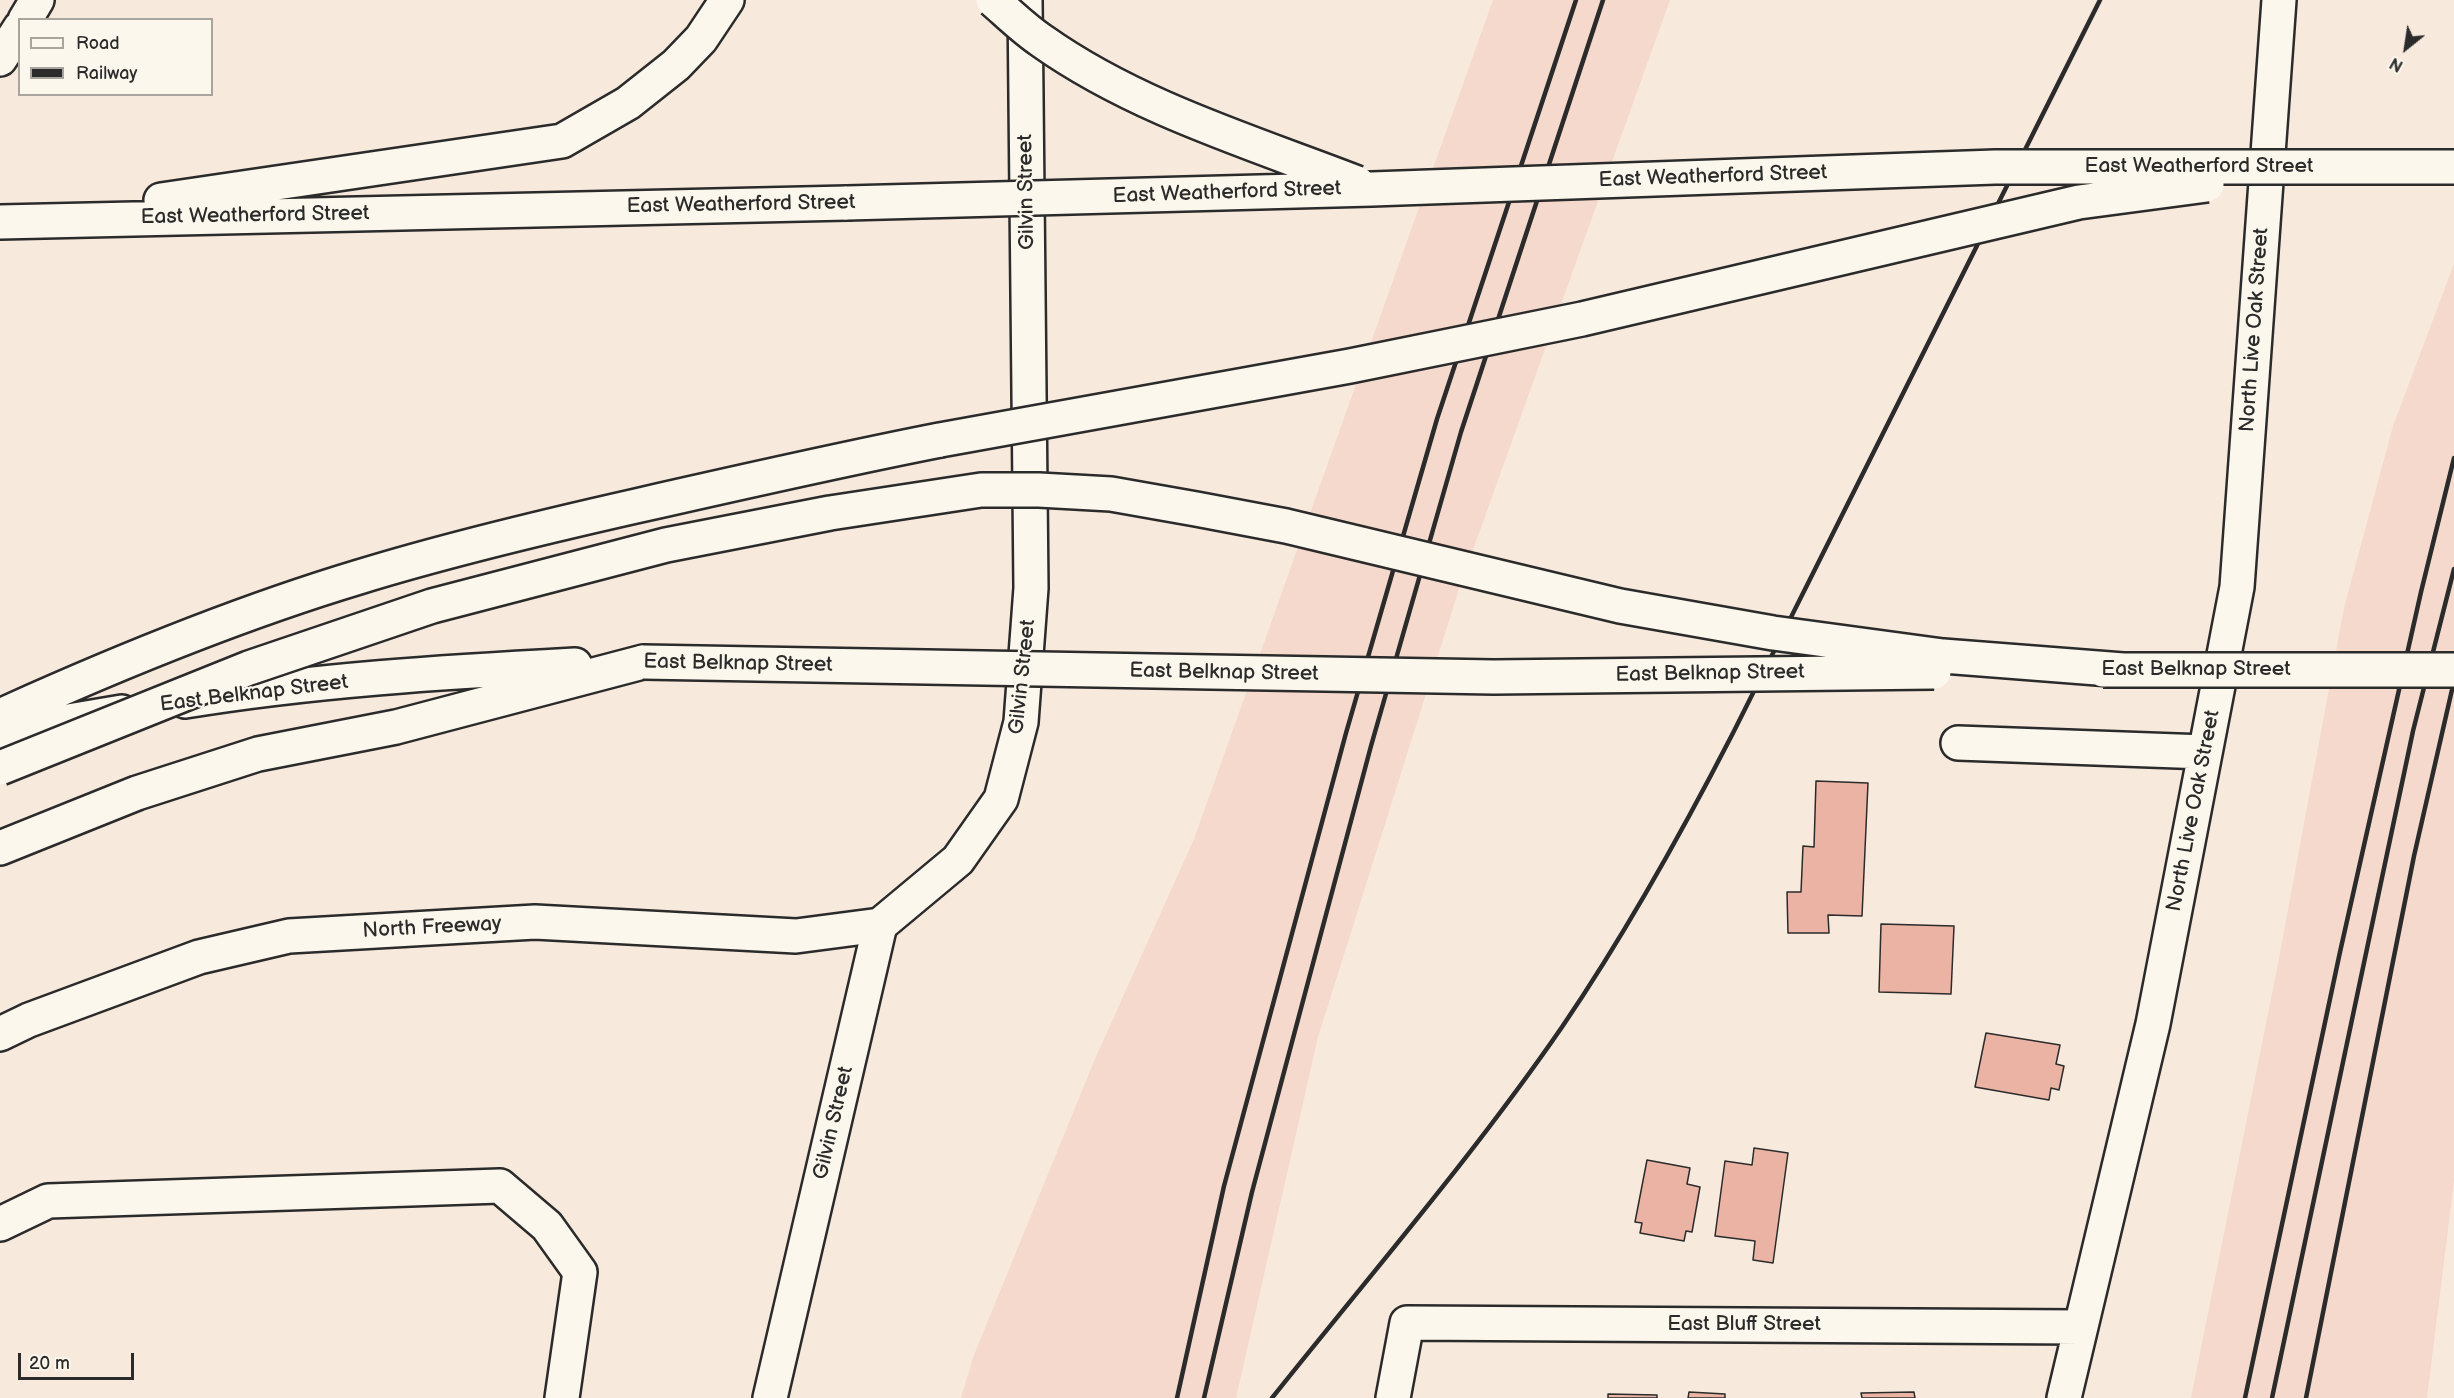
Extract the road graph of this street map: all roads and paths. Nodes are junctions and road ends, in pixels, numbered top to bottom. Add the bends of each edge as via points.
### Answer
1 (38, 0) edge
2 (727, 0) edge
3 (993, 0) edge
4 (1025, 0) edge
5 (2279, 0) edge
6 (26, 18) edge
7 (18, 31) edge
8 (0, 59) edge
9 (2454, 167) edge
10 (1372, 189) junction
11 (11, 221) edge
12 (643, 662) junction
13 (2123, 670) junction
14 (2454, 670) edge
15 (0, 716) edge
16 (0, 737) edge
17 (1958, 743) dead end
18 (2205, 752) junction
19 (0, 768) edge
20 (0, 848) edge
21 (880, 925) junction
22 (0, 1034) edge
23 (0, 1224) edge
24 (2081, 1327) junction
25 (562, 1398) edge
26 (770, 1398) edge
27 (1393, 1398) edge
28 (2064, 1398) edge

1 - 6 main road
2 - 11 main road via 701,39 676,64 628,103 562,141
3 - 10 main road, bridge via 1041,40 1145,99
4 - 21 main road, Gilvin Street via 1031,588 1022,722 1001,799 958,860
5 - 18 main road, North Live Oak Street via 2237,587
7 - 8 main road
9 - 10 main road, East Weatherford Street, bridge via 1995,167
9 - 15 main road, bridge via 2212,184 2079,202 1582,319 1350,366 805,466 503,536 359,577 185,637
10 - 11 main road, East Weatherford Street, bridge
12 - 13 main road, East Belknap Street, bridge via 1494,677
12 - 16 main road, East Belknap Street via 442,672 245,691 45,725
12 - 20 main road via 396,727 258,754 137,793
13 - 14 main road, East Belknap Street, bridge
13 - 19 main road, bridge via 1943,656 1773,633 1620,606 1286,526 1196,509 1111,494 981,490 897,501 666,545 432,606 249,668
17 - 18 main road
18 - 24 main road, North Live Oak Street via 2153,1024
21 - 22 main road, North Freeway via 796,936 535,922 289,936 199,957
21 - 26 main road, Gilvin Street
23 - 25 main road via 48,1201 501,1186 547,1226 580,1272
24 - 27 main road, East Bluff Street via 1407,1323
24 - 28 main road, North Live Oak Street

